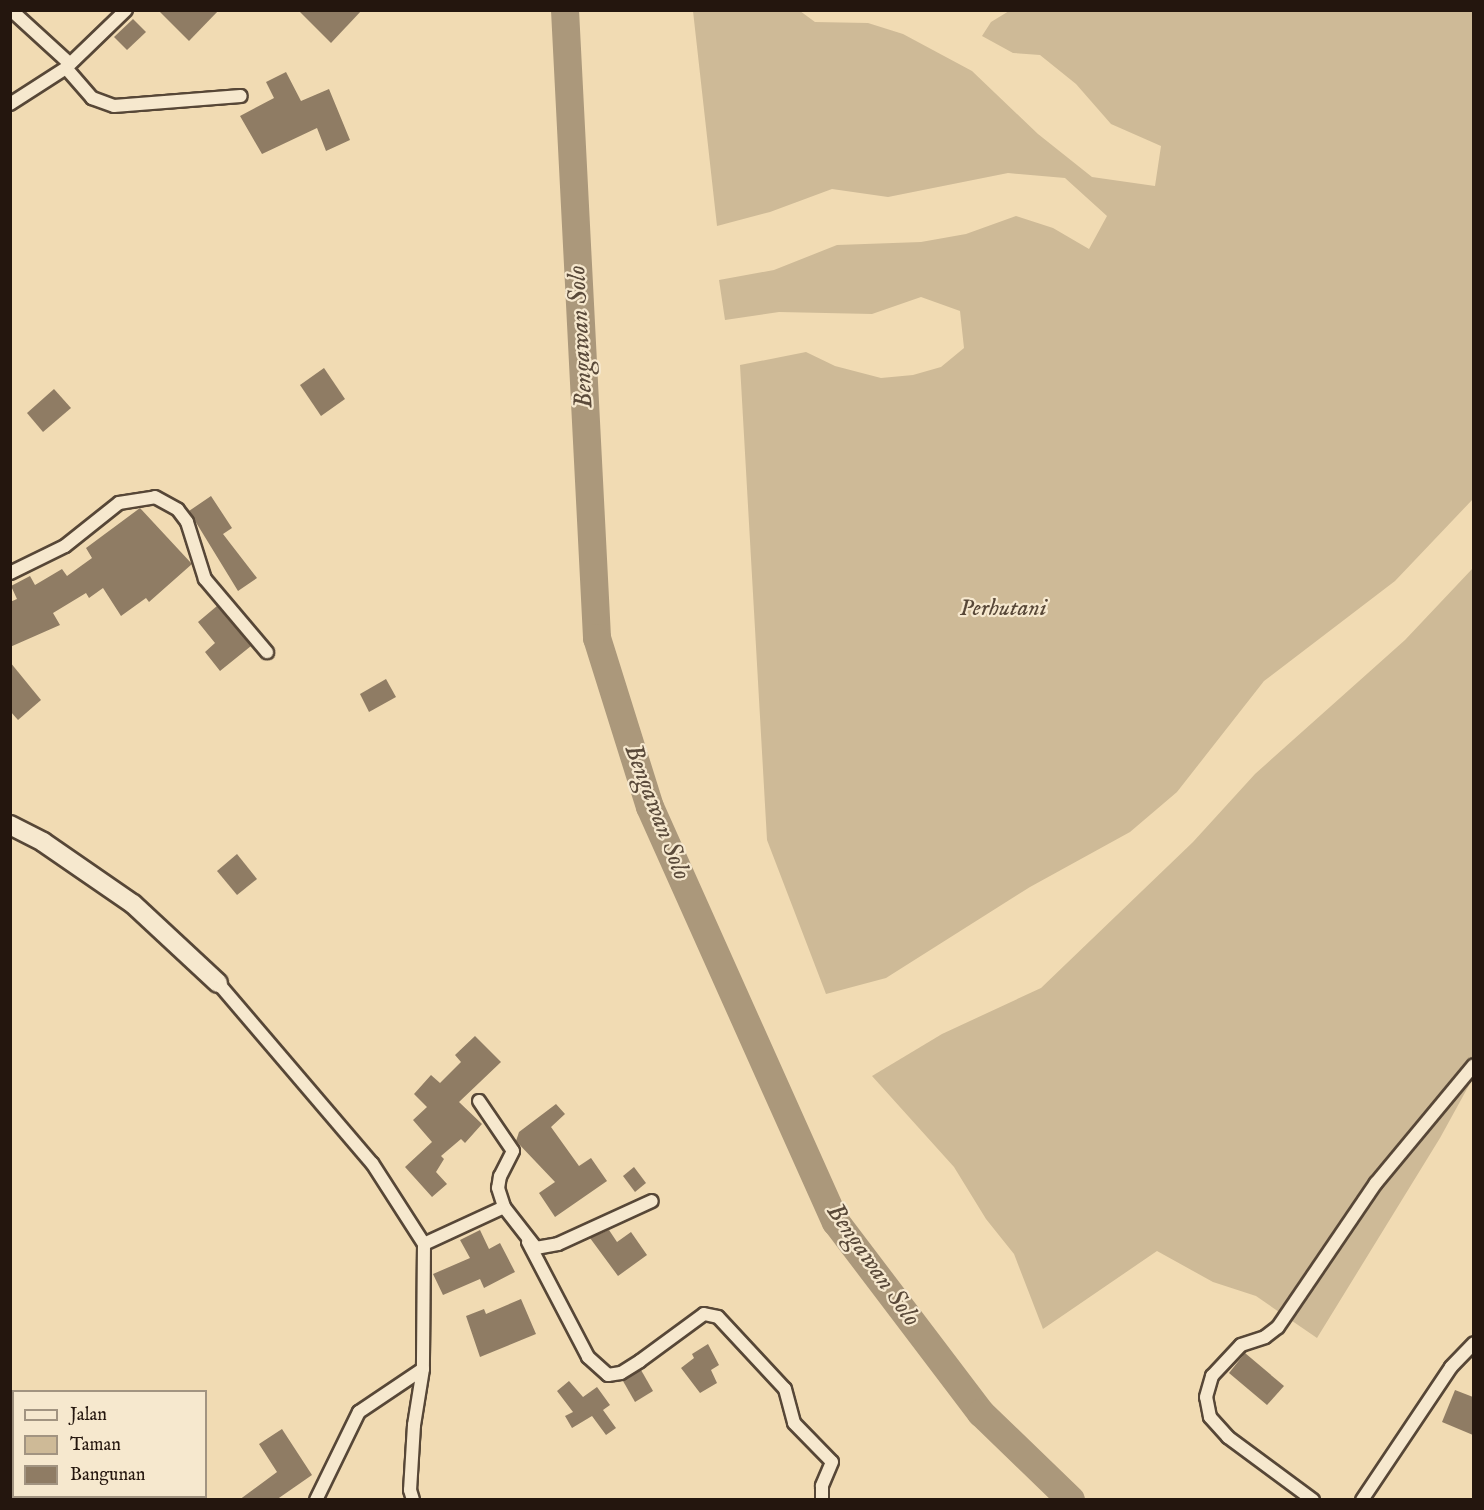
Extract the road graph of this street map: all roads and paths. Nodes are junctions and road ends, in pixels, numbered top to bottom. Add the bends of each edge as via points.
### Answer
1 (11, 10) edge
2 (126, 10) edge
3 (67, 66) junction
4 (241, 96) dead end
5 (10, 104) edge
6 (10, 573) edge
7 (267, 652) dead end
8 (10, 825) edge
9 (218, 983) joint
10 (1473, 1065) edge
11 (479, 1101) dead end
12 (652, 1201) dead end
13 (504, 1208) junction
14 (528, 1242) junction
15 (424, 1244) junction
16 (1473, 1343) edge
17 (423, 1369) junction
18 (316, 1500) edge
19 (413, 1500) edge
20 (822, 1500) edge
21 (1313, 1500) edge
22 (1362, 1500) edge

1 - 3 street
2 - 3 street
3 - 4 street via 92,98 114,106
3 - 5 street
6 - 7 street via 65,546 119,503 155,496 178,510 187,522 205,579
8 - 9 main road via 133,904
9 - 15 street via 372,1163
10 - 21 street via 1376,1183 1278,1327 1265,1337 1241,1345 1212,1376 1206,1397 1210,1417 1228,1437
11 - 13 street via 513,1150 498,1188
12 - 14 street via 543,1249
13 - 14 street
13 - 15 street
14 - 20 street via 588,1357 608,1375 621,1373 640,1361 704,1314 718,1317 785,1389 794,1423 832,1462 822,1486
15 - 17 street
16 - 22 street via 1451,1367
17 - 18 street via 359,1412
17 - 19 street via 414,1425

